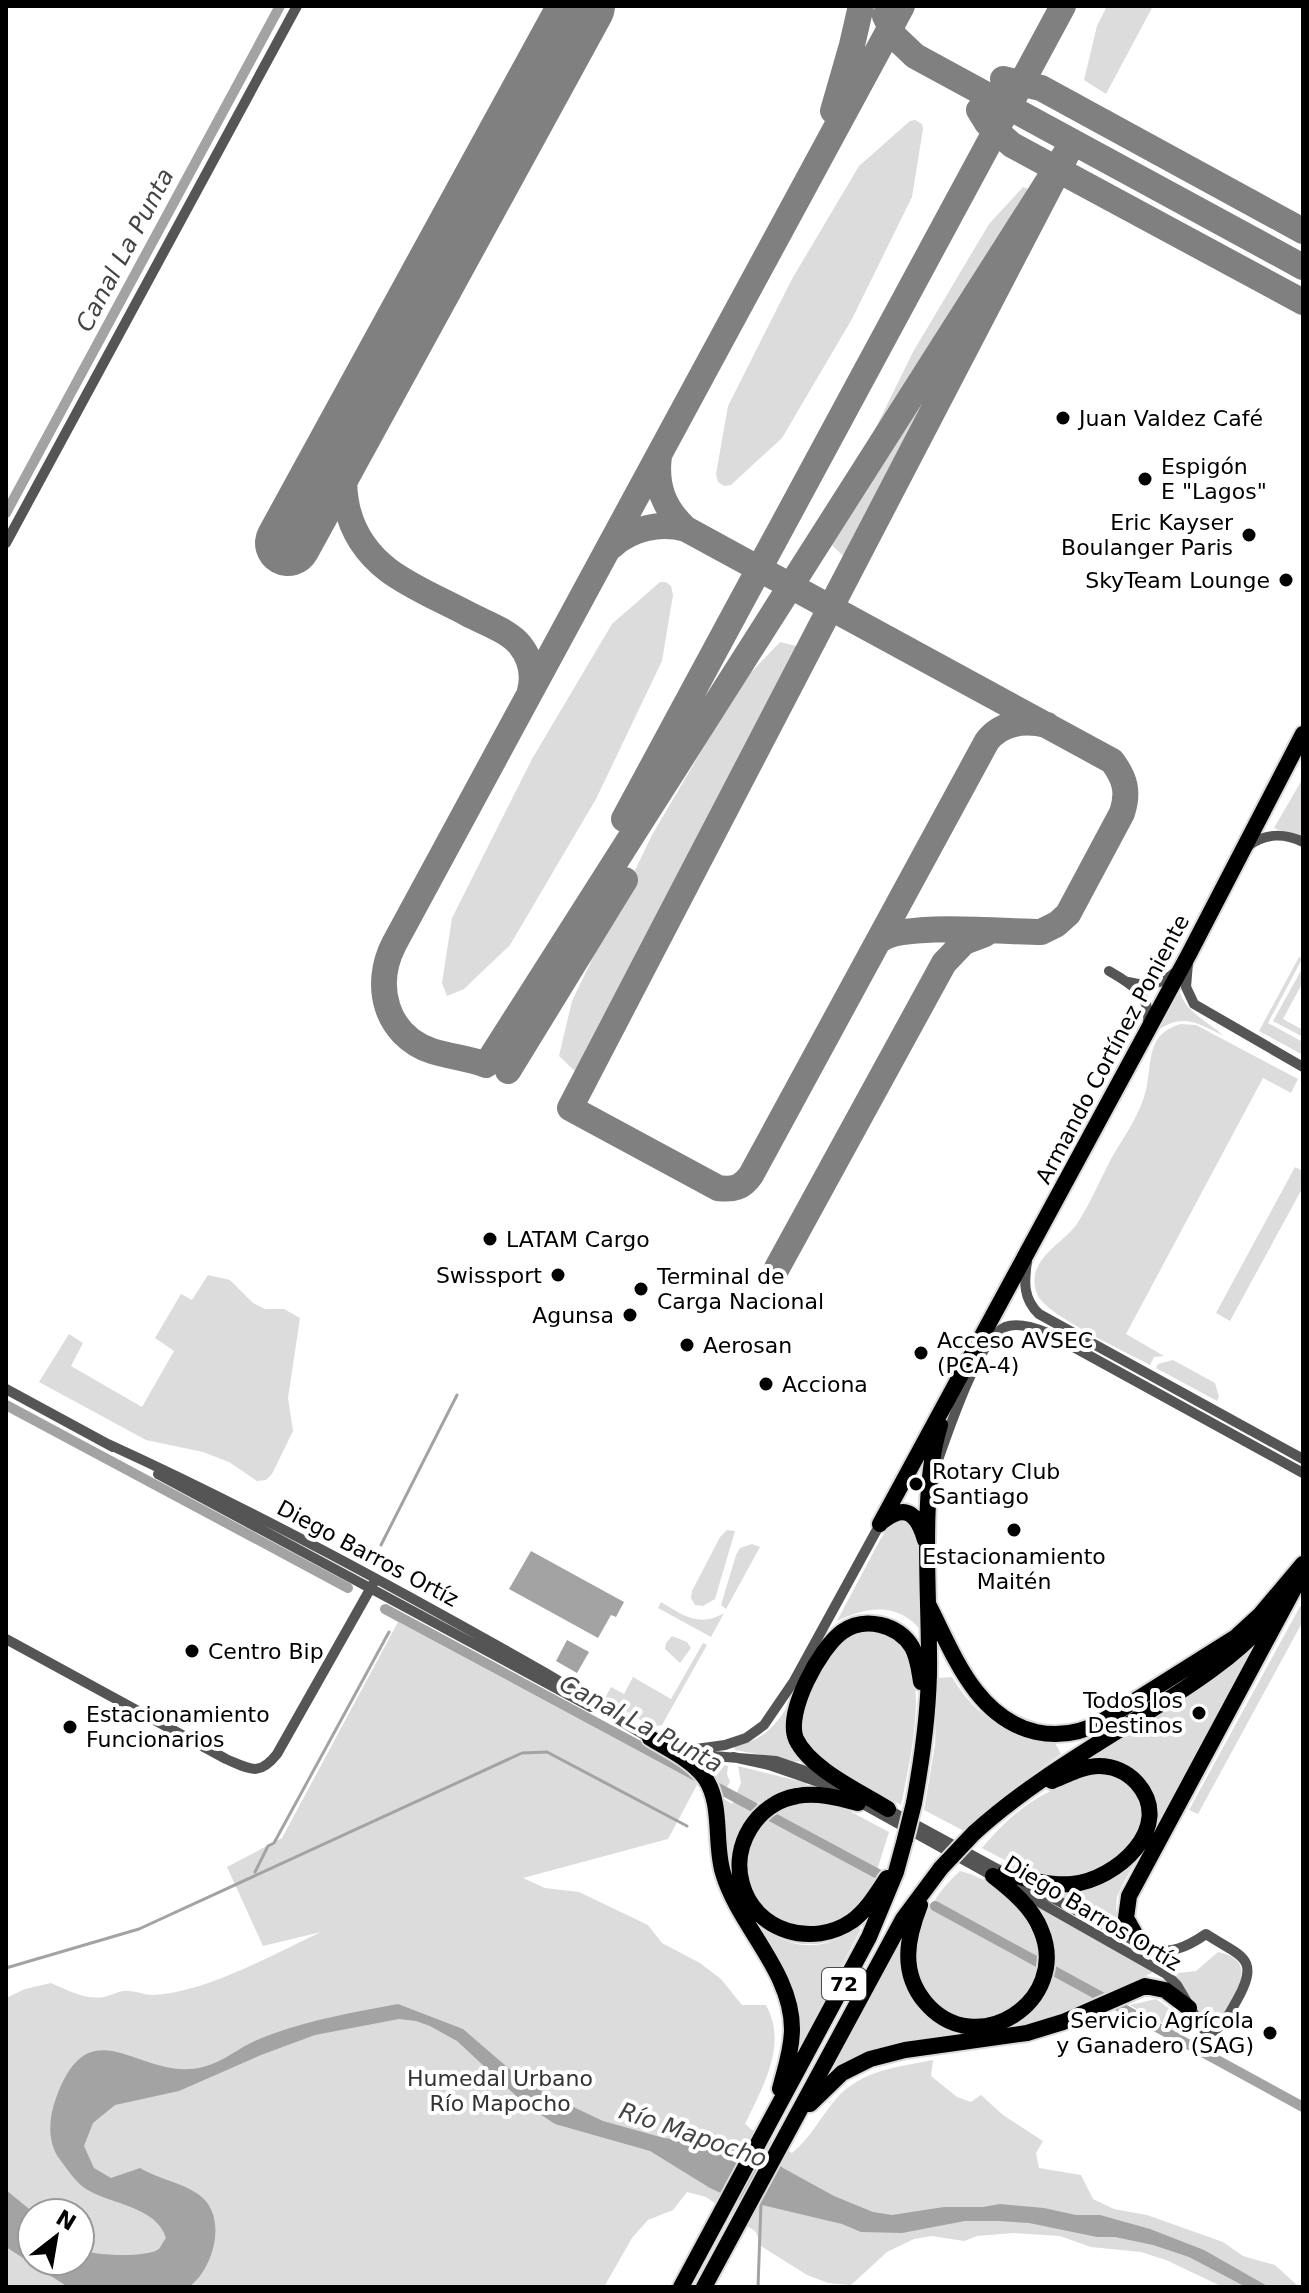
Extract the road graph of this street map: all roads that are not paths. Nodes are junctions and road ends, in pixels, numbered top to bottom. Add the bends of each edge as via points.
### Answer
1 (297, 6) edge
2 (6, 543) edge
3 (1303, 734) edge
4 (1303, 842) edge
5 (1239, 856) junction
6 (1185, 961) junction
7 (1109, 971) dead end
8 (1128, 982) junction
9 (1148, 1027) junction
10 (1303, 1067) edge
11 (1028, 1251) junction
12 (956, 1383) junction
13 (6, 1389) edge
14 (1303, 1459) edge
15 (1303, 1473) edge
16 (931, 1480) junction
17 (880, 1524) junction
18 (928, 1549) junction
19 (1303, 1564) edge
20 (1303, 1571) edge
21 (374, 1584) junction
22 (929, 1606) junction
23 (6, 1639) edge
24 (925, 1735) junction
25 (650, 1738) junction
26 (674, 1748) junction
27 (733, 1757) junction
28 (1018, 1795) junction
29 (858, 1803) junction
30 (888, 1809) junction
31 (904, 1844) junction
32 (936, 1874) junction
33 (999, 1874) junction
34 (1141, 1945) junction
35 (1189, 2008) junction
36 (772, 2119) junction
37 (791, 2126) junction
38 (681, 2287) edge
39 (704, 2287) edge

1 - 2 street
3 - 5 highway, Armando Cortínez Poniente
4 - 5 street via 1269,836
5 - 6 highway, Armando Cortínez Poniente
6 - 8 street via 1160,982
6 - 9 highway, Armando Cortínez Poniente
6 - 10 street via 1186,987 1194,1004
7 - 8 street
8 - 9 street via 1146,1002
9 - 11 highway, Armando Cortínez Poniente
11 - 12 highway, Armando Cortínez Poniente
11 - 14 street via 1025,1293 1039,1314
12 - 16 highway, 72 via 937,1435
12 - 17 highway
13 - 21 street, Diego Barros Ortíz
15 - 16 street via 1048,1333 1017,1325 997,1333 980,1360
16 - 18 highway, 72
17 - 18 highway via 896,1512 910,1514 919,1522
17 - 26 street via 770,1718 746,1738 709,1748
18 - 22 highway, 72
19 - 22 highway via 1236,1637 1093,1726 1068,1734 1023,1728 986,1703 960,1667
20 - 28 highway, 72 via 1272,1616 1227,1660
20 - 34 highway via 1129,1896 1126,1918
21 - 23 street via 277,1754 264,1768 254,1770
21 - 25 street, Diego Barros Ortíz via 546,1673
22 - 24 highway, 72
24 - 30 highway via 918,1661 906,1640 884,1626 865,1623 835,1638 795,1708 795,1734 814,1761
24 - 31 highway, 72, bridge
25 - 26 street, Diego Barros Ortíz
25 - 36 highway via 701,1773 711,1792 726,1882 775,1972 791,2014 790,2052
26 - 27 street, Diego Barros Ortíz
27 - 29 street, Diego Barros Ortíz via 810,1778
27 - 30 street, Diego Barros Ortíz via 795,1765
28 - 32 highway, 72, bridge
28 - 33 highway via 1085,1767 1108,1767 1130,1776 1141,1788 1149,1820 1132,1854 1099,1877 1062,1884
29 - 31 highway via 801,1795 769,1807 756,1819 739,1865 741,1883 758,1913 792,1933 822,1933 850,1922 880,1889
29 - 33 street, Diego Barros Ortíz
30 - 33 street, Diego Barros Ortíz
31 - 36 highway, 72 via 869,1937
32 - 33 highway via 913,1924 907,1958 910,1976 936,2013 971,2027 1001,2022 1027,2005 1046,1966 1044,1937 1035,1918
32 - 37 highway, 72 via 903,1919
33 - 34 street, Diego Barros Ortíz
33 - 35 street, Diego Barros Ortíz via 1166,1974
34 - 35 street, Diego Barros Ortíz via 1168,1951 1206,1934 1243,1959 1247,1982 1221,2027 1206,2031
35 - 37 highway via 1152,1986 1027,2033 870,2059 832,2081
36 - 38 highway, 72
37 - 39 highway, 72

